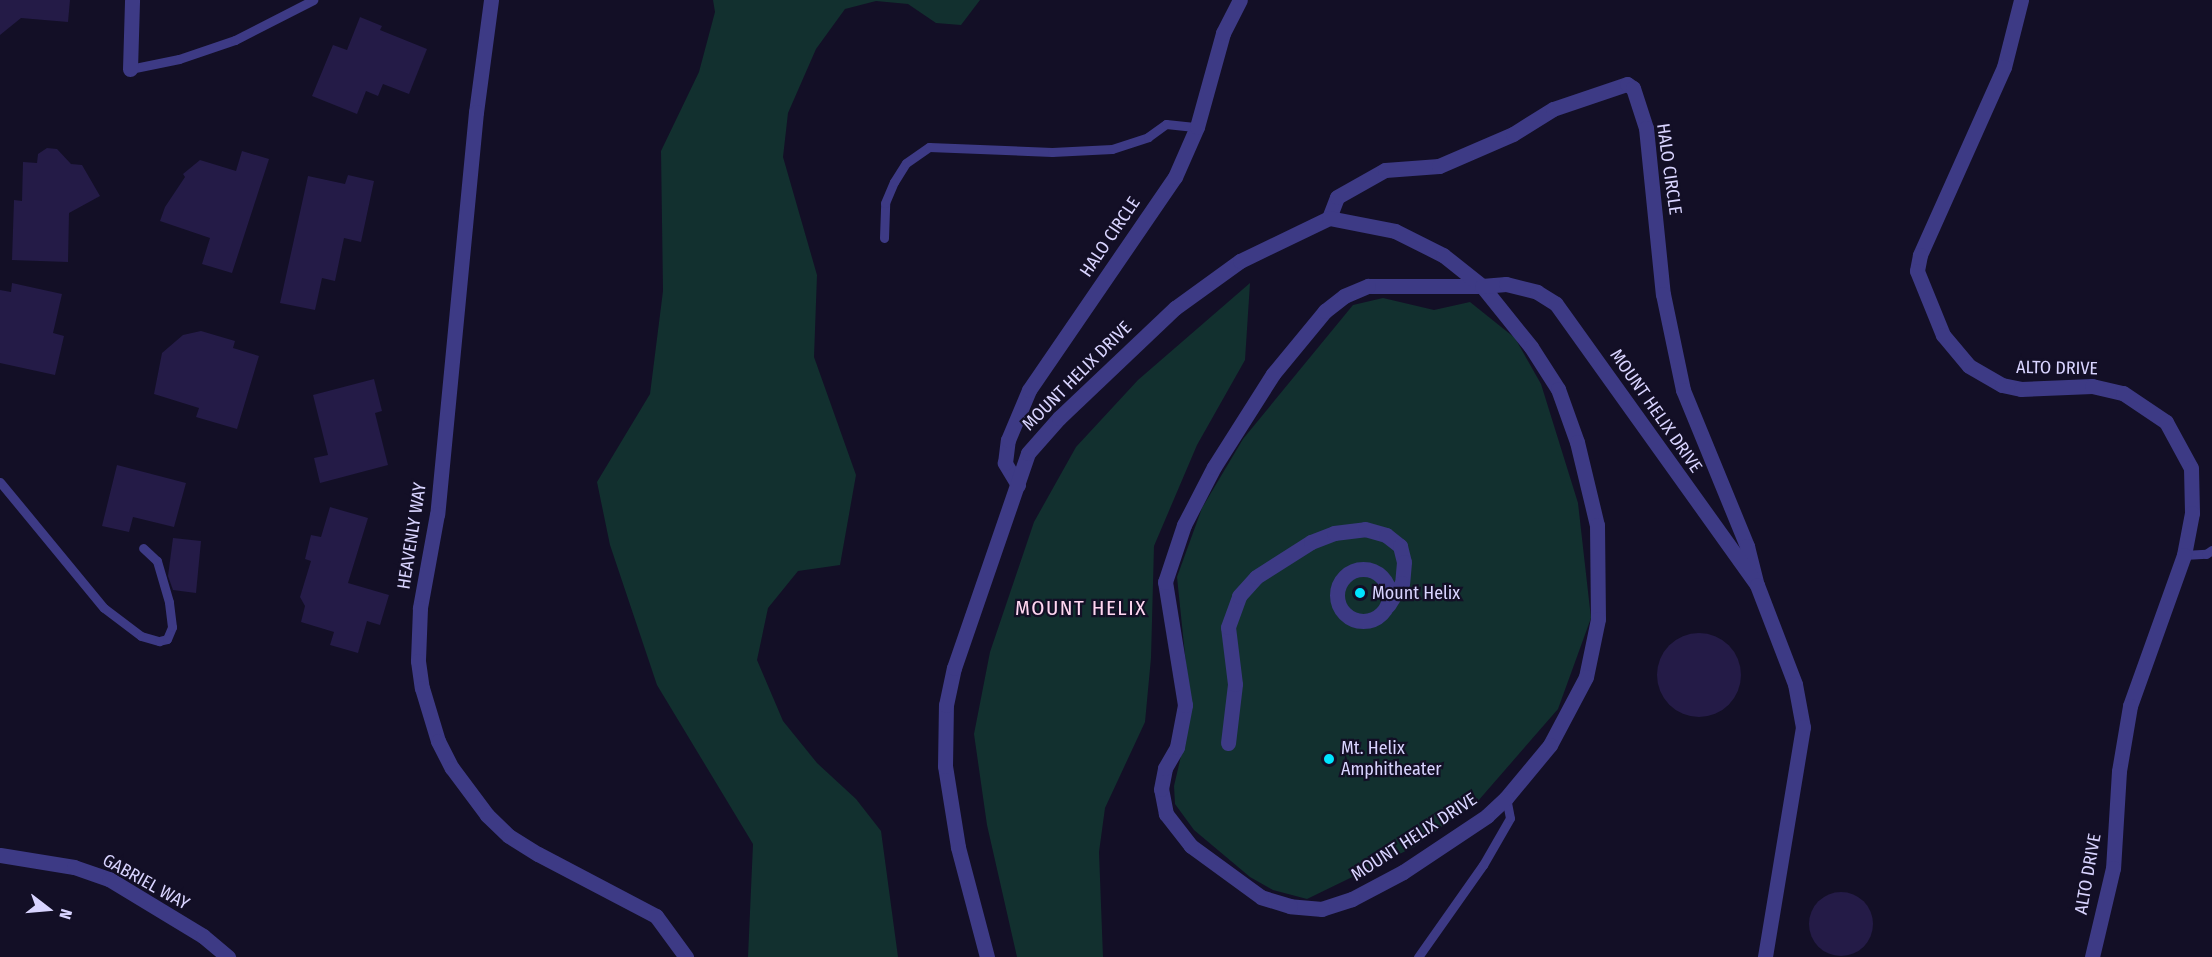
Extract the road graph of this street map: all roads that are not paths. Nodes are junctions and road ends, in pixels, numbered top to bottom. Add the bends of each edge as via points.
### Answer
1 (132, 0) edge
2 (313, 0) edge
3 (491, 0) edge
4 (1240, 0) edge
5 (2021, 0) edge
6 (130, 69) joint
7 (1197, 127) junction
8 (1329, 219) junction
9 (884, 238) dead end
10 (1482, 286) junction
11 (0, 482) edge
12 (1018, 485) junction
13 (143, 548) dead end
14 (2212, 550) edge
15 (2184, 555) junction
16 (1756, 585) junction
17 (1388, 605) dead end
18 (1228, 743) dead end
19 (1506, 798) junction
20 (0, 855) edge
21 (228, 957) edge
22 (686, 957) edge
23 (987, 957) edge
24 (1418, 957) edge
25 (1765, 957) edge
26 (2092, 957) edge

1 - 6 street
2 - 6 lane via 235,40 179,60
3 - 22 street, HEAVENLY WAY via 476,112 438,502 420,608 422,687 438,741 452,768 488,815 509,836 538,854 656,916
4 - 7 street, HALO CIRCLE via 1223,33
5 - 15 street, ALTO DRIVE via 2004,67 1920,255 1917,271 1942,335 1954,353 1984,377 2021,389 2076,385 2108,388 2138,400 2166,422 2191,468 2192,513
7 - 9 lane via 1166,123 1148,137 1112,149 1052,152 929,147 906,164 894,182 885,203
7 - 12 street, HALO CIRCLE via 1175,177 1029,390 1008,440 1005,463
8 - 10 street, MOUNT HELIX DRIVE via 1395,231 1443,255
8 - 12 street, MOUNT HELIX DRIVE via 1240,261 1174,308 1028,453
8 - 16 street, HALO CIRCLE via 1337,197 1385,170 1439,166 1513,134 1553,109 1627,84 1633,88 1647,137 1663,294 1683,390 1747,546
10 - 16 street, MOUNT HELIX DRIVE via 1506,284 1537,292 1556,304
10 - 19 street, MOUNT HELIX DRIVE via 1558,389 1578,442 1597,525 1598,619 1586,677 1550,746
10 - 19 street, MOUNT HELIX DRIVE via 1360,289 1325,311 1273,374 1214,467 1184,525 1165,582 1185,705 1179,741 1165,768 1161,789 1166,814 1191,846 1236,881 1261,897 1290,906 1322,909 1352,899 1403,872 1487,816
11 - 13 lane via 104,608 141,636 167,639 172,627 169,602 157,561
12 - 23 street, MOUNT HELIX DRIVE via 954,668 946,705 945,766 956,836
14 - 15 lane
15 - 26 street, ALTO DRIVE via 2130,706 2119,771 2113,868
16 - 25 street, MOUNT HELIX DRIVE via 1795,684 1803,727 1785,813
17 - 18 street via 1402,583 1404,562 1400,546 1386,535 1365,529 1334,533 1311,542 1256,576 1239,596 1228,627 1235,684
19 - 24 lane via 1510,818 1483,865
20 - 21 street, GABRIEL WAY via 74,867 109,879 203,936

